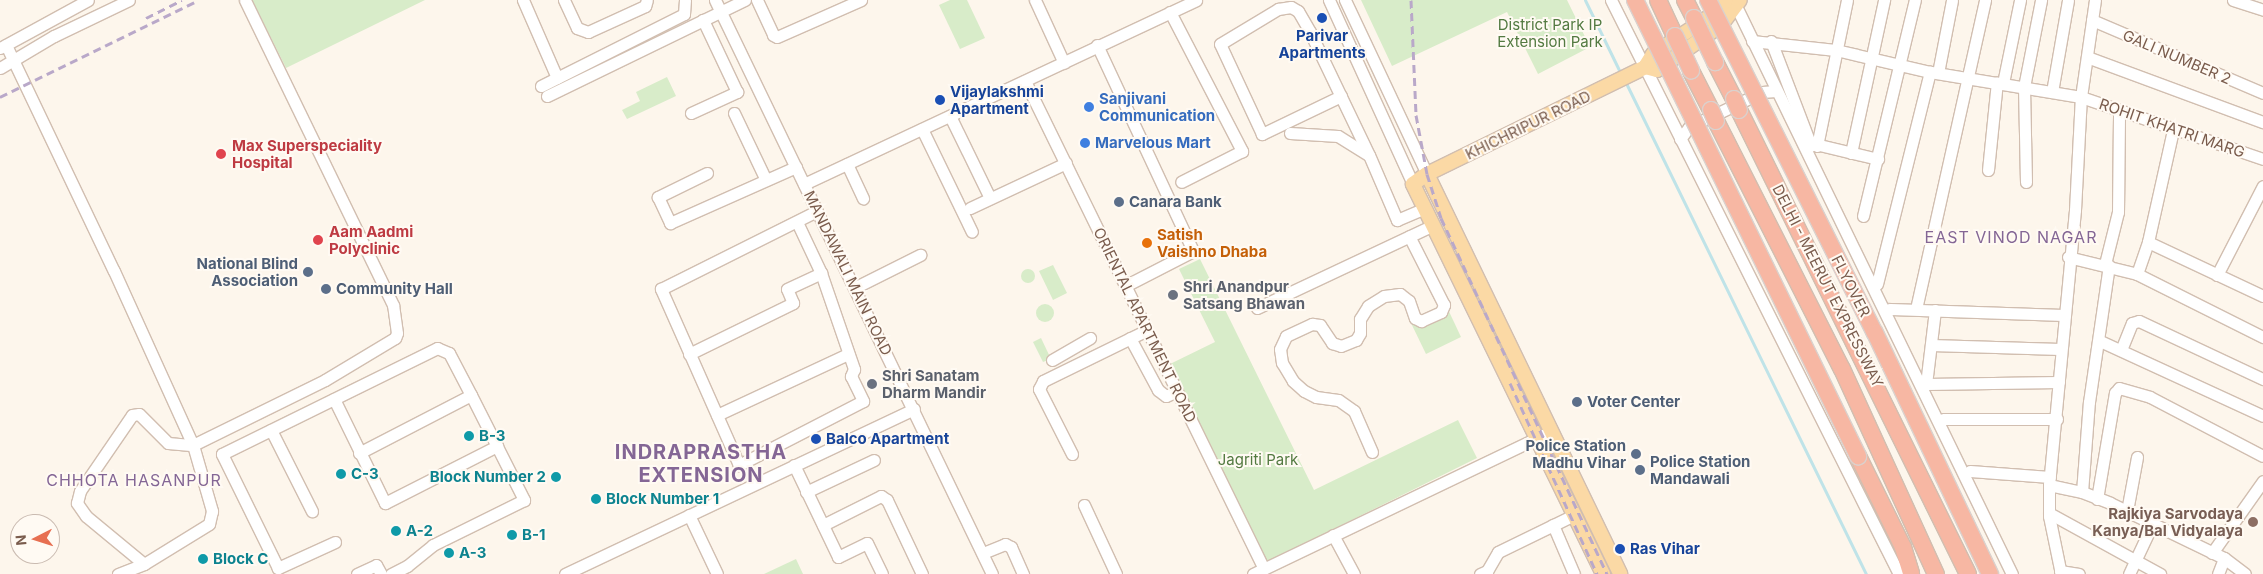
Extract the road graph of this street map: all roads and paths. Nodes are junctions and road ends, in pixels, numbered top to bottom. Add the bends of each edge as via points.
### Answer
1 (129, 0) edge
2 (245, 0) edge
3 (523, 0) edge
4 (564, 0) edge
5 (647, 0) edge
6 (685, 0) edge
7 (715, 0) edge
8 (745, 0) edge
9 (757, 0) edge
10 (860, 0) edge
11 (1035, 0) edge
12 (1196, 0) edge
13 (1329, 0) edge
14 (1345, 0) edge
15 (1611, 0) edge
16 (1635, 0) edge
17 (1658, 0) edge
18 (1685, 0) edge
19 (1708, 0) edge
20 (1847, 0) edge
21 (1884, 0) edge
22 (1915, 0) edge
23 (1952, 0) edge
24 (1985, 0) edge
25 (2020, 0) edge
26 (2041, 0) edge
27 (2068, 0) edge
28 (2095, 0) edge
29 (2233, 0) edge
30 (81, 1) edge
31 (1734, 1) edge
32 (2263, 10) edge
33 (720, 11) junction
34 (1170, 12) junction
35 (703, 20) junction
36 (2092, 20) junction
37 (1752, 40) junction
38 (1771, 40) junction
39 (1097, 45) junction
40 (3, 47) edge
41 (1836, 50) junction
42 (2087, 56) junction
43 (1872, 60) junction
44 (13, 61) junction
45 (1064, 63) junction
46 (1900, 66) junction
47 (1645, 67) junction
48 (0, 68) edge
49 (1934, 72) junction
50 (1968, 77) junction
51 (557, 78) junction
52 (1025, 81) junction
53 (2000, 82) junction
54 (2024, 87) junction
55 (1776, 91) junction
56 (2052, 92) junction
57 (2263, 93) edge
58 (1341, 96) junction
59 (2081, 96) junction
60 (734, 112) dead end
61 (2120, 112) junction
62 (692, 113) dead end
63 (950, 116) junction
64 (2263, 122) edge
65 (922, 129) junction
66 (2173, 130) junction
67 (1290, 133) dead end
68 (1680, 139) junction
69 (1813, 144) junction
70 (1851, 153) junction
71 (1369, 155) junction
72 (1878, 159) junction
73 (2263, 159) edge
74 (1066, 163) junction
75 (847, 164) junction
76 (796, 166) junction
77 (1988, 170) dead end
78 (707, 173) dead end
79 (1427, 174) junction
80 (766, 180) junction
81 (1181, 182) dead end
82 (2026, 182) dead end
83 (804, 184) junction
84 (1414, 184) junction
85 (2261, 193) edge
86 (862, 198) dead end
87 (990, 198) junction
88 (970, 208) dead end
89 (1425, 208) junction
90 (817, 211) junction
91 (1863, 216) dead end
92 (797, 222) junction
93 (1433, 225) junction
94 (972, 232) dead end
95 (1409, 236) junction
96 (2148, 242) junction
97 (920, 255) dead end
98 (2068, 257) junction
99 (2107, 264) junction
100 (821, 273) junction
101 (2137, 274) junction
102 (2217, 275) junction
103 (1877, 284) junction
104 (1125, 286) junction
105 (856, 287) junction
106 (2263, 296) edge
107 (1257, 308) dead end
108 (1890, 309) junction
109 (1916, 309) junction
110 (1935, 310) junction
111 (2065, 315) junction
112 (1147, 330) junction
113 (2263, 337) edge
114 (1090, 338) dead end
115 (1130, 338) junction
116 (2100, 341) junction
117 (1932, 345) junction
118 (2060, 349) junction
119 (2122, 350) junction
120 (689, 354) junction
121 (848, 354) junction
122 (1052, 360) dead end
123 (2263, 379) edge
124 (2058, 382) junction
125 (1926, 384) junction
126 (1177, 391) junction
127 (471, 395) junction
128 (334, 399) junction
129 (914, 408) junction
130 (716, 415) junction
131 (2263, 416) edge
132 (1943, 419) junction
133 (2057, 420) junction
134 (271, 430) junction
135 (1551, 431) junction
136 (1536, 437) junction
137 (193, 445) junction
138 (497, 446) junction
139 (1372, 452) dead end
140 (359, 453) junction
141 (1072, 454) dead end
142 (2263, 456) edge
143 (2137, 457) dead end
144 (874, 460) dead end
145 (794, 465) junction
146 (1970, 471) junction
147 (2050, 481) junction
148 (2263, 481) edge
149 (806, 492) junction
150 (2082, 492) junction
151 (2097, 499) junction
152 (1084, 505) dead end
153 (312, 511) dead end
154 (2127, 511) junction
155 (2049, 513) junction
156 (689, 515) junction
157 (1574, 515) junction
158 (823, 525) junction
159 (1554, 525) junction
160 (2152, 525) junction
161 (1333, 535) junction
162 (335, 542) dead end
163 (982, 553) junction
164 (2212, 553) junction
165 (2224, 558) junction
166 (1613, 560) junction
167 (2135, 561) junction
168 (144, 564) junction
169 (1264, 569) junction
170 (284, 570) edge
171 (1599, 572) edge
172 (2061, 572) edge
173 (990, 573) edge
174 (1485, 573) edge
175 (118, 574) edge
176 (357, 574) edge
177 (381, 574) edge
178 (391, 574) edge
179 (565, 574) edge
180 (717, 574) edge
181 (882, 574) edge
182 (922, 574) edge
183 (1023, 574) edge
184 (1116, 574) edge
185 (1253, 574) edge
186 (1354, 574) edge
187 (1574, 574) edge
188 (1620, 574) edge
189 (1899, 574) edge
190 (1911, 574) edge
191 (1936, 574) edge
192 (1968, 574) edge
193 (1990, 574) edge
194 (2012, 574) edge
195 (2019, 574) edge
196 (2079, 574) edge
197 (2129, 574) edge
198 (2160, 574) edge
199 (2218, 574) edge
200 (2245, 574) edge

1 - 44 street via 54,36
2 - 137 street via 393,305 397,333 395,338 325,380
3 - 51 street
4 - 5 street via 577,28 588,32 645,6
6 - 51 street via 684,14
7 - 33 street, MANDAWALI MAIN ROAD
8 - 33 street
9 - 10 street via 773,34 778,37
11 - 45 street
12 - 34 street
13 - 84 street
14 - 79 street
15 - 47 street
16 - 190 highway, bridge via 1903,547
17 - 191 highway, DELHI - MEERUT EXPRESSWAY, bridge via 1690,71 1842,370
18 - 192 highway, DELHI - MEERUT EXPRESSWAY, bridge
19 - 193 highway, FLYOVER, bridge via 1875,333
20 - 41 street
21 - 43 street
22 - 46 street
23 - 49 street
24 - 50 street
25 - 53 street
26 - 54 street
27 - 56 street
28 - 36 street
29 - 32 street
30 - 40 street
31 - 37 street
31 - 47 main road, KHICHRIPUR ROAD via 1721,25 1656,70
33 - 35 street
33 - 76 street, MANDAWALI MAIN ROAD
34 - 39 street
34 - 81 street via 1242,151
35 - 51 street via 544,91
35 - 62 street via 737,92
36 - 42 street
36 - 57 street, GALI NUMBER 2
37 - 38 street, ROHIT KHATRI MARG
37 - 55 street
38 - 41 street, ROHIT KHATRI MARG
38 - 69 street
39 - 45 street
39 - 104 street via 1193,251
40 - 44 street
41 - 43 street, ROHIT KHATRI MARG
41 - 69 street
42 - 59 street
42 - 64 street
43 - 46 street, ROHIT KHATRI MARG
43 - 70 street
44 - 48 street
44 - 137 street
45 - 52 street
46 - 49 street, ROHIT KHATRI MARG
46 - 72 street
47 - 68 street
47 - 79 main road, KHICHRIPUR ROAD
49 - 50 street, ROHIT KHATRI MARG
49 - 103 street
50 - 53 street, ROHIT KHATRI MARG
50 - 109 street
52 - 63 street
52 - 74 street, ORIENTAL APARTMENT ROAD
53 - 54 street, ROHIT KHATRI MARG
53 - 77 street
54 - 56 street, ROHIT KHATRI MARG
54 - 82 street
55 - 68 street via 1762,92 1689,127
55 - 194 street
56 - 59 street, ROHIT KHATRI MARG
58 - 58 street via 1310,32 1298,11 1291,7 1278,8 1220,44 1262,134
58 - 71 street
59 - 61 street, ROHIT KHATRI MARG
59 - 98 street via 2075,210
60 - 80 street
61 - 66 street, ROHIT KHATRI MARG
61 - 99 street via 2118,212
63 - 65 street
63 - 87 street
65 - 75 street
65 - 94 street
66 - 73 street, ROHIT KHATRI MARG
66 - 96 street
67 - 71 street via 1338,136
68 - 189 street
69 - 70 street
69 - 103 street
70 - 72 street
71 - 89 street via 1397,220
72 - 91 street
74 - 87 street
74 - 104 street, ORIENTAL APARTMENT ROAD
75 - 83 street
75 - 86 street
76 - 80 street
76 - 83 street, MANDAWALI MAIN ROAD
78 - 80 street via 658,197 670,223
79 - 84 main road, KHICHRIPUR ROAD
79 - 135 main road
83 - 90 street, MANDAWALI MAIN ROAD
84 - 89 main road
85 - 102 street
87 - 88 street
89 - 93 main road
90 - 92 street
90 - 105 street, MANDAWALI MAIN ROAD
92 - 100 street
92 - 120 street via 661,289
93 - 95 street
93 - 136 main road
95 - 107 street
95 - 139 street via 1444,305 1442,312 1421,321 1415,318 1409,301 1400,294 1384,296 1368,306 1360,320 1360,333 1356,340 1341,346 1332,343 1320,325 1312,324 1286,336 1280,350 1282,363 1304,391 1316,397 1338,400 1354,411
96 - 101 street
96 - 102 street
97 - 105 street
98 - 99 street
98 - 111 street
99 - 101 street
99 - 116 street
100 - 120 street via 787,288 793,303
100 - 121 street
101 - 113 street
102 - 106 street
103 - 108 street
104 - 112 street, ORIENTAL APARTMENT ROAD
105 - 129 street, MANDAWALI MAIN ROAD
108 - 109 street
108 - 125 street
109 - 110 street
110 - 111 street
110 - 117 street
111 - 118 street
112 - 115 street
112 - 126 street, ORIENTAL APARTMENT ROAD
114 - 122 street
115 - 126 street via 1158,390 1166,396
115 - 141 street via 1043,381 1039,389
116 - 119 street
116 - 150 street via 2089,402
117 - 118 street
117 - 125 street
118 - 124 street
119 - 123 street via 2132,323 2139,320
119 - 131 street
120 - 130 street
121 - 130 street
121 - 130 street via 854,368 851,376 863,401 738,465
124 - 125 street
124 - 133 street
125 - 132 street
126 - 169 street, ORIENTAL APARTMENT ROAD
127 - 128 street via 449,353 437,348
127 - 138 street
127 - 140 street
128 - 134 street
128 - 140 street
129 - 145 street
129 - 163 street, MANDAWALI MAIN ROAD
132 - 133 street
132 - 146 street
133 - 147 street
134 - 153 street
134 - 170 street via 222,454 278,568
135 - 136 street
135 - 166 main road
136 - 157 main road
136 - 161 street
137 - 168 street via 212,520
137 - 168 street via 168,443 139,414 132,415 76,497 86,516
138 - 140 street via 385,503
138 - 178 street via 524,500 433,545 407,566
142 - 151 street via 2150,397 2119,388 2115,393
143 - 154 street
144 - 149 street
145 - 149 street
145 - 156 street
146 - 147 street
146 - 195 street
147 - 150 street
147 - 155 street
148 - 164 street
149 - 158 street
150 - 151 street
151 - 154 street
152 - 184 street
154 - 160 street
155 - 167 street
155 - 172 street
156 - 179 street
156 - 180 street
157 - 159 street
157 - 171 main road
158 - 181 street via 838,556 867,543
158 - 182 street via 881,496 886,500
159 - 174 street via 1498,552
159 - 187 street
160 - 164 street
160 - 167 street
161 - 169 street
161 - 186 street
162 - 170 street
163 - 173 street, MANDAWALI MAIN ROAD
163 - 183 street via 1005,544 1011,547
164 - 165 street
165 - 199 street
165 - 200 street
166 - 171 street
166 - 188 main road
167 - 197 street
167 - 198 street
168 - 175 street
169 - 185 street
172 - 196 street
176 - 177 street via 376,565

